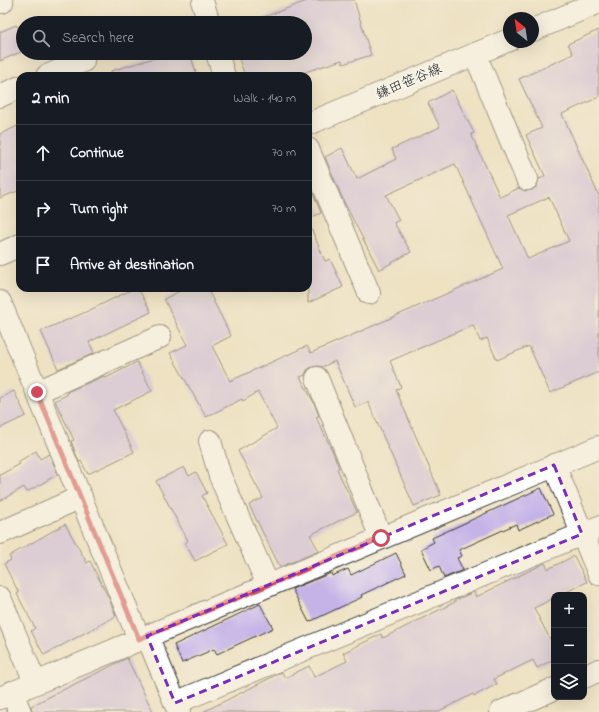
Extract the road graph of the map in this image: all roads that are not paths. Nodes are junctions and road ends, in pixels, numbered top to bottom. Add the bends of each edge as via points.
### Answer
1 (599, 2) edge
2 (539, 27) edge
3 (503, 43) edge
4 (476, 54) junction
5 (219, 60) edge
6 (83, 61) dead end
7 (57, 72) edge
8 (223, 72) edge
9 (16, 89) edge
10 (0, 96) edge
11 (312, 122) edge
12 (312, 158) edge
13 (527, 179) dead end
14 (16, 247) edge
15 (0, 254) edge
16 (369, 293) dead end
17 (0, 302) edge
18 (160, 338) dead end
19 (317, 378) dead end
20 (37, 392) junction
21 (210, 441) dead end
22 (599, 446) edge
23 (554, 465) junction
24 (81, 497) junction
25 (591, 530) edge
26 (0, 533) edge
27 (381, 538) junction
28 (599, 574) edge
29 (268, 585) junction
30 (0, 598) edge
31 (143, 637) junction
32 (599, 670) edge
33 (587, 676) edge
34 (35, 682) junction
35 (551, 690) edge
36 (11, 701) edge
37 (177, 708) edge
38 (506, 711) edge

1 - 2 street
3 - 4 street, 鎌田笹谷線
4 - 11 street, 鎌田笹谷線
4 - 13 street
5 - 8 street
6 - 7 street
9 - 10 street
12 - 16 street
14 - 15 street
17 - 20 street
18 - 20 street
19 - 27 street
20 - 24 street
21 - 29 street via 220,476
22 - 23 street
23 - 25 street
23 - 27 street
24 - 26 street
24 - 31 street
25 - 28 street
25 - 37 street
27 - 29 street
29 - 31 street
30 - 34 street
31 - 34 street
31 - 37 street
32 - 33 street
34 - 36 street
35 - 38 street

